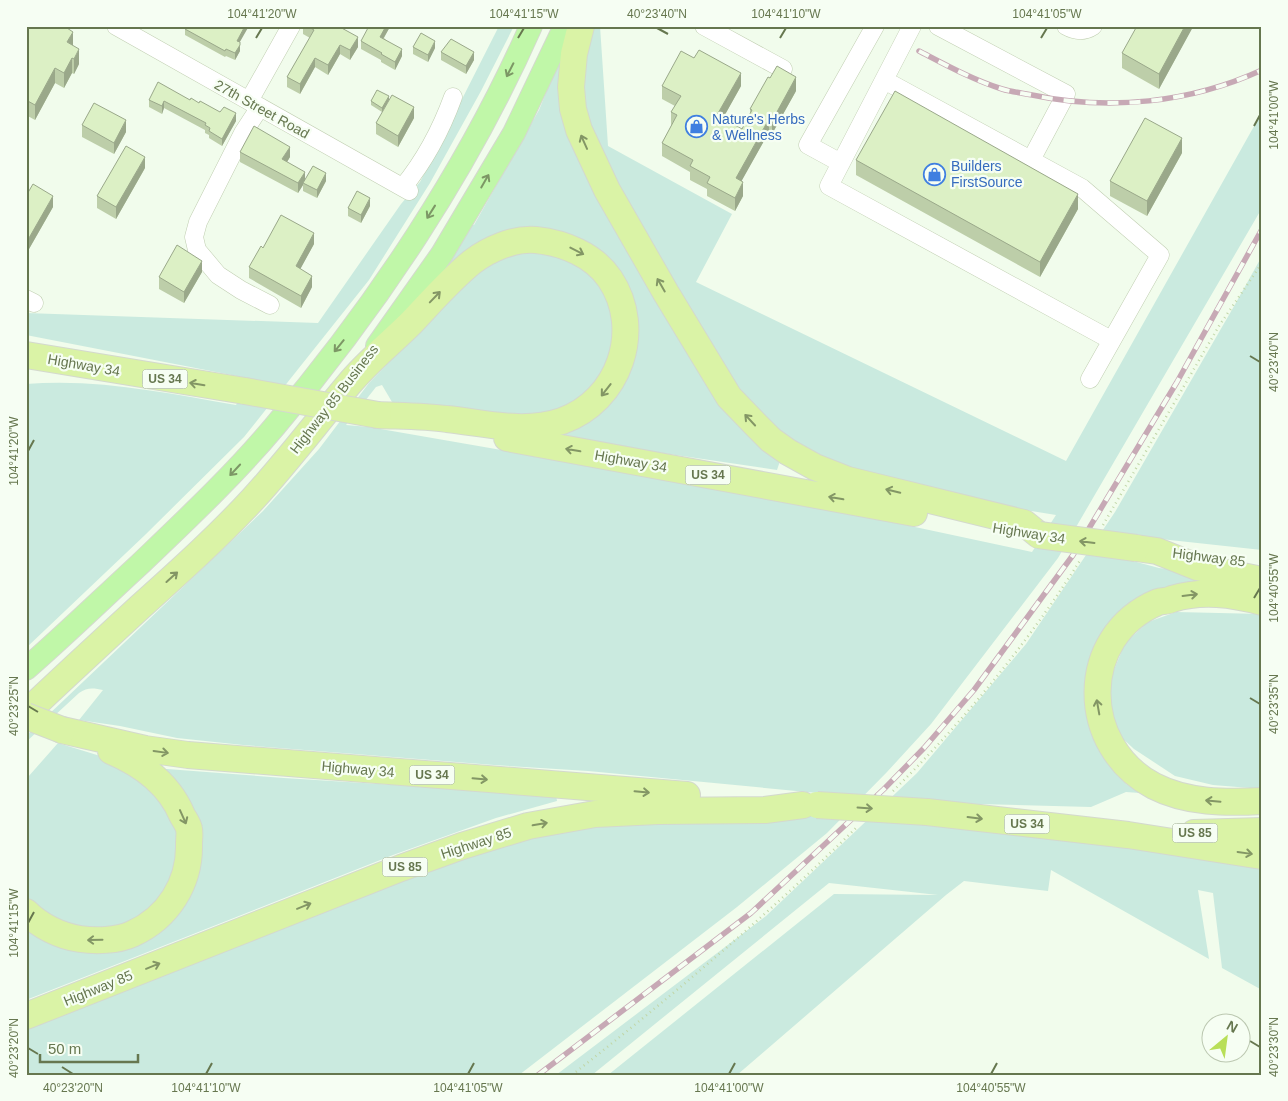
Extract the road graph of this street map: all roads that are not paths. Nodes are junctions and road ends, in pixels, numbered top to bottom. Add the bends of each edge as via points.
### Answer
1 (116, 26) edge
2 (291, 26) edge
3 (531, 26) edge
4 (565, 26) edge
5 (581, 26) edge
6 (704, 26) edge
7 (875, 26) edge
8 (912, 26) edge
9 (938, 26) edge
10 (1066, 26) edge
11 (1093, 26) edge
12 (783, 68) edge
13 (884, 80) junction
14 (453, 97) dead end
15 (255, 104) junction
16 (1030, 160) junction
17 (841, 163) junction
18 (270, 304) dead end
19 (1111, 340) junction
20 (26, 356) edge
21 (85, 366) junction
22 (26, 374) edge
23 (1090, 379) dead end
24 (351, 381) junction
25 (378, 414) junction
26 (1039, 535) junction
27 (1146, 549) junction
28 (1262, 564) edge
29 (1262, 580) edge
30 (1262, 602) edge
31 (136, 610) junction
32 (26, 669) edge
33 (26, 714) edge
34 (26, 728) edge
35 (62, 730) junction
36 (1262, 801) edge
37 (810, 805) junction
38 (1262, 831) edge
39 (1128, 835) junction
40 (1262, 856) edge
41 (26, 912) edge
42 (26, 1016) edge

1 - 15 street, 27th Street Road
2 - 15 street
3 -> 32 main road, Highway 85 Business via 483,124 434,207 348,335 276,426 222,484
24 -> 4 main road, Highway 85 Business via 442,254 514,133
26 -> 5 highway via 1024,523 831,474 770,440 729,397 607,190 579,130 571,87
6 - 12 street
7 - 17 street via 808,145
8 - 13 street
9 - 16 street via 1066,94
10 - 11 street via 1075,31
13 - 16 street
13 - 17 street
14 - 15 street, 27th Street Road via 406,189
15 - 18 street via 198,222 194,237 197,250 218,275
16 - 19 street via 1082,188 1160,255
17 - 19 street via 829,186
19 - 23 street
20 - 21 highway, Highway 34 / US 34
21 - 22 highway
25 -> 21 highway, Highway 34 / US 34, bridge
24 -> 25 highway via 446,286 472,262 494,248 533,239 566,246 600,268 616,289 624,310 626,338 618,370 602,395 570,418 545,425 499,427
31 -> 24 highway, Highway 85 Business via 253,499
26 -> 25 highway, Highway 34 / US 34
27 -> 26 highway, Highway 34 / US 34, bridge
27 - 28 highway, Highway 85
27 - 29 highway, Highway 34 / US 34 via 1197,567
36 -> 30 highway via 1235,803 1190,798 1156,787 1139,777 1117,756 1100,718 1096,699 1098,681 1111,642 1129,620 1158,602 1205,593
31 - 33 highway, Highway 85 Business
31 - 34 highway via 106,653
33 - 35 highway, Highway 34 / US 34, bridge
35 -> 37 highway, Highway 34 / US 34 via 188,755
35 -> 41 highway via 126,757 166,787 189,829 186,875 164,912 131,935 90,940 68,937 51,930
37 -> 39 highway, Highway 34 / US 34, bridge via 927,812
42 -> 37 highway, Highway 85 / US 85 via 402,868 528,826 595,814 765,810
38 - 39 highway, US 85
39 -> 40 highway, Highway 34 / US 34

